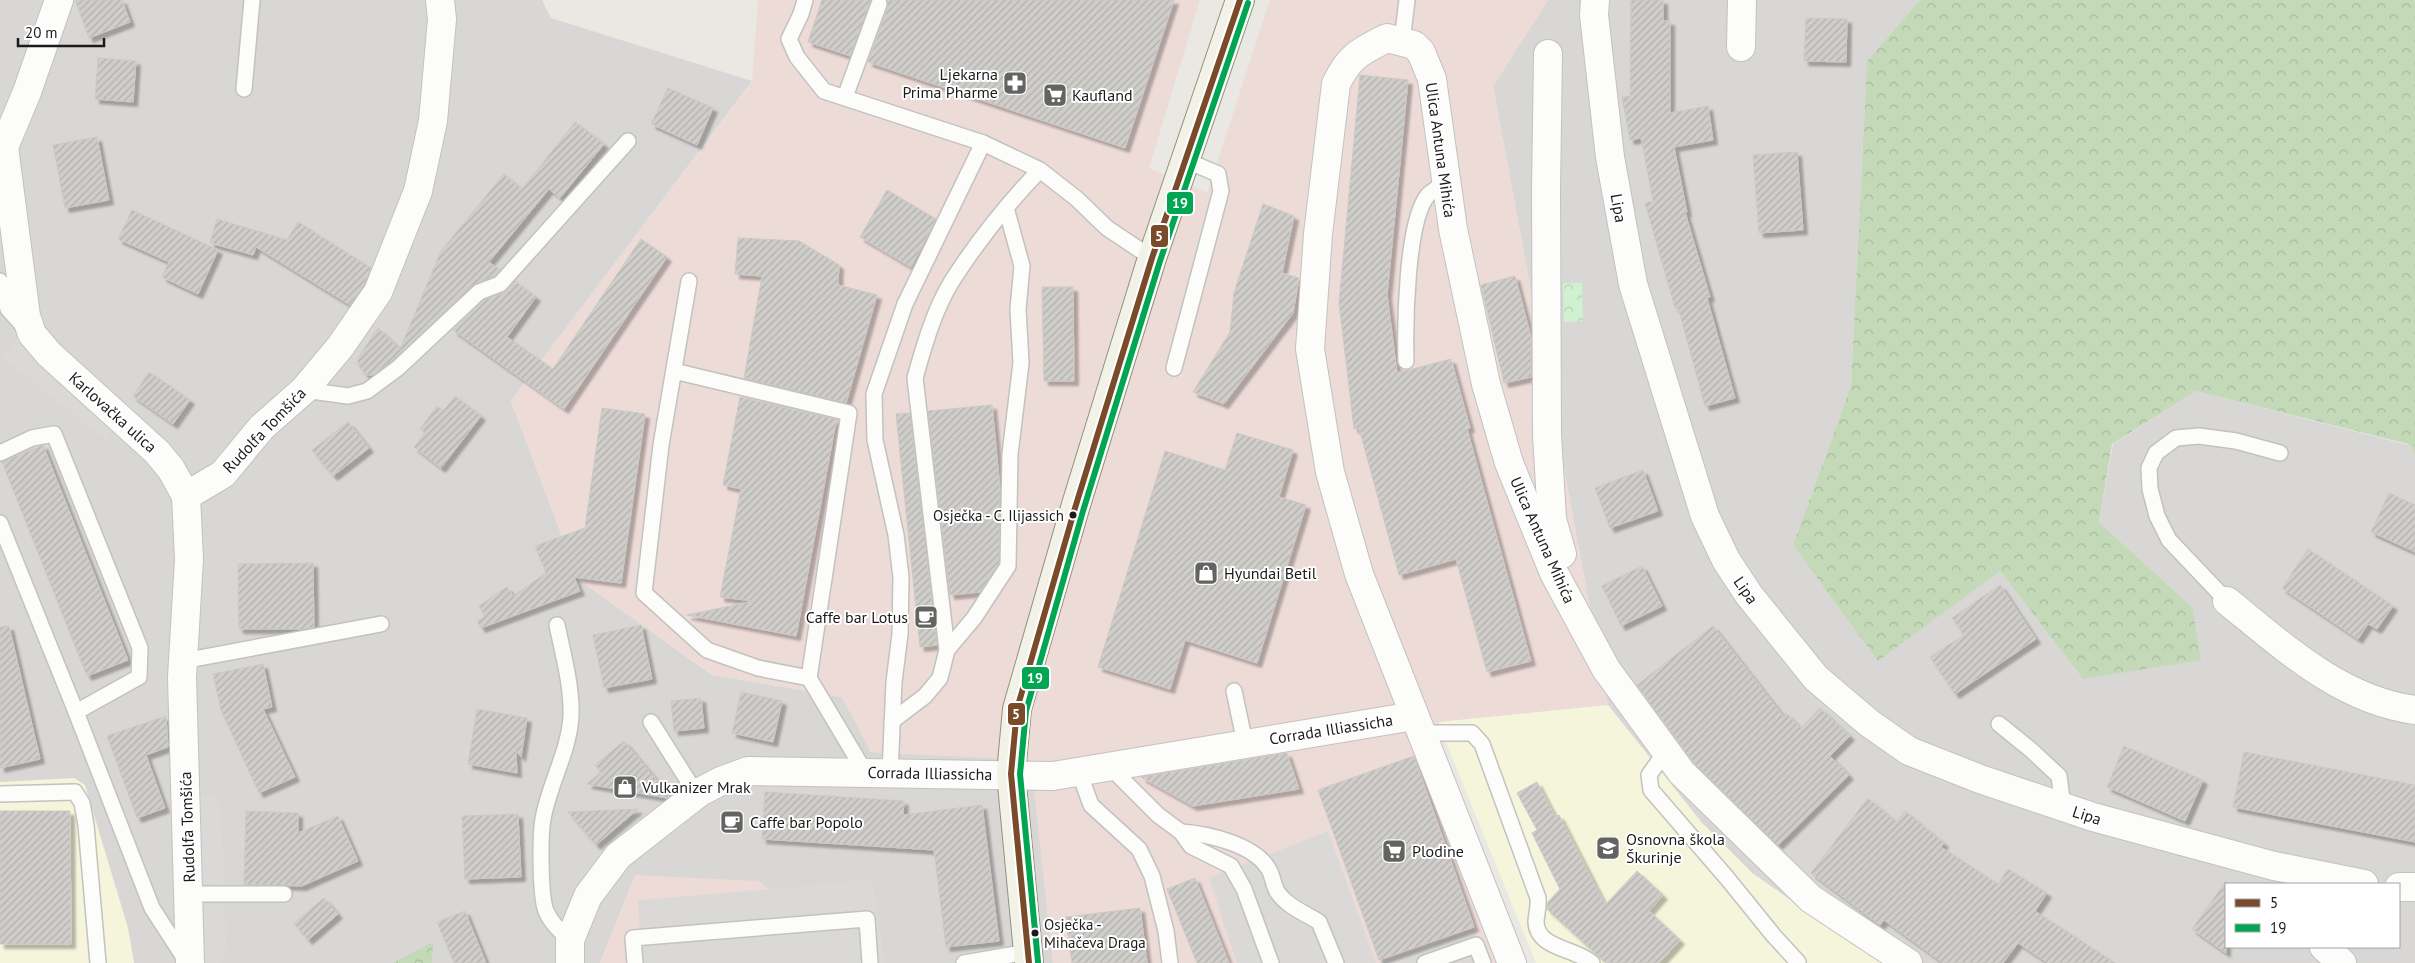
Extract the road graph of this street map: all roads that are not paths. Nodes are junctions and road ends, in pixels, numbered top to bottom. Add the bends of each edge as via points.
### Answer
1 (59, 0) edge
2 (252, 0) edge
3 (440, 0) edge
4 (805, 0) edge
5 (1240, 0) edge
6 (1407, 0) edge
7 (1595, 0) edge
8 (1742, 0) edge
9 (879, 4) dead end
10 (1402, 41) junction
11 (1741, 47) dead end
12 (1548, 54) dead end
13 (244, 89) dead end
14 (845, 97) junction
15 (628, 141) dead end
16 (2, 142) edge
17 (983, 143) junction
18 (1186, 160) junction
19 (1040, 170) junction
20 (1447, 182) junction
21 (1006, 208) junction
22 (1152, 258) junction
23 (0, 281) edge
24 (689, 281) dead end
25 (32, 334) junction
26 (1406, 361) dead end
27 (1174, 368) dead end
28 (674, 371) junction
29 (304, 390) junction
30 (0, 453) edge
31 (2280, 454) dead end
32 (186, 496) junction
33 (0, 523) edge
34 (1554, 573) junction
35 (2227, 601) joint
36 (380, 624) dead end
37 (557, 625) dead end
38 (947, 650) junction
39 (183, 661) junction
40 (809, 678) junction
41 (1234, 691) dead end
42 (2414, 709) edge
43 (76, 712) junction
44 (892, 721) junction
45 (651, 722) dead end
46 (1999, 724) dead end
47 (1418, 725) junction
48 (1246, 743) junction
49 (1666, 751) junction
50 (1109, 766) junction
51 (1079, 772) junction
52 (878, 773) junction
53 (1011, 774) junction
54 (0, 794) edge
55 (697, 795) junction
56 (2062, 807) junction
57 (1181, 832) junction
58 (2275, 875) edge
59 (2354, 883) edge
60 (2400, 887) edge
61 (2415, 887) edge
62 (189, 894) junction
63 (284, 894) dead end
64 (2325, 948) edge
65 (570, 952) edge
66 (1028, 957) edge
67 (1798, 962) edge
68 (98, 963) edge
69 (189, 963) edge
70 (635, 963) edge
71 (870, 963) edge
72 (964, 963) edge
73 (1170, 963) edge
74 (1271, 963) edge
75 (1336, 963) edge
76 (1425, 963) edge
77 (1483, 963) edge
78 (1512, 963) edge
79 (1592, 963) edge
80 (1908, 963) edge
81 (2342, 963) edge

1 - 16 street via 27,92
2 - 13 lane
3 - 29 street, Rudolfa Tomšića via 442,19 433,121 418,191 378,292 340,347
4 - 14 lane via 789,39 797,57 824,90
5 - 18 main road
6 - 10 lane
7 - 56 street, Lipa via 1610,157 1633,284 1702,507 1726,560 1751,598 1816,678 1869,723 1909,751
8 - 11 street
9 - 14 lane
10 - 20 street, Ulica Antuna Mihića via 1414,45 1421,52 1432,79
10 - 47 street via 1387,38 1357,53 1344,66 1336,84 1318,234 1310,349 1330,472 1359,574
12 - 34 street via 1547,435 1552,519 1564,561
14 - 17 lane
15 - 29 lane via 500,284 479,292 398,368 367,391 348,396
16 - 25 street, Karlovačka ulica via 26,316
17 - 19 lane
17 - 44 lane via 906,304 874,394 875,440 896,535 901,577 900,634
18 - 22 main road
18 - 27 lane via 1218,174 1221,191
19 - 21 lane
19 - 22 lane via 1107,228
20 - 26 lane via 1428,196 1418,218 1407,288 1404,324
20 - 34 street, Ulica Antuna Mihića via 1463,281 1486,384 1509,463
21 - 38 lane via 1022,266 1018,309 1021,364 1010,454 1008,566 974,618
21 - 38 lane via 952,282 926,339 915,378
22 - 53 main road via 1017,709
23 - 25 lane, Karlovačka ulica via 8,309
24 - 28 lane
25 - 32 street, Karlovačka ulica via 49,354 157,452
28 - 40 lane via 661,445 644,593 707,650 758,668
28 - 40 lane via 849,413
29 - 32 street, Rudolfa Tomšića via 262,427 222,474
30 - 43 lane via 32,438 54,434 140,648 139,677
31 - 35 lane via 2236,441 2199,436 2176,438 2156,453 2149,468 2157,516 2169,540
32 - 39 street, Rudolfa Tomšića via 189,559
33 - 43 lane
34 - 49 street, Ulica Antuna Mihića via 1606,668
35 - 42 street via 2323,676 2366,696
36 - 39 lane
37 - 65 lane via 569,690 570,716 564,754 542,820 542,882 546,910
38 - 44 lane via 940,678 925,696
39 - 62 street, Rudolfa Tomšića
40 - 52 lane
41 - 48 lane
43 - 69 lane via 152,908
44 - 52 lane
45 - 55 lane
46 - 56 lane via 2059,776
47 - 48 street, Corrada Illiassicha
47 - 78 street
47 - 79 lane via 1472,734 1482,744 1538,898 1536,921 1540,934 1549,942
48 - 50 street, Corrada Illiassicha
49 - 67 lane via 1649,775 1650,790
49 - 80 street, Ulica Antuna Mihića via 1682,773 1811,899
50 - 51 street, Corrada Illiassicha
50 - 57 lane via 1158,815
51 - 53 street, Corrada Illiassicha via 1053,776
51 - 73 lane via 1091,805 1139,849 1152,876 1166,931
52 - 53 street, Corrada Illiassicha
52 - 55 street, Corrada Illiassicha via 748,771
53 - 66 main road
54 - 68 lane via 75,792 82,803
55 - 65 street, Corrada Illiassicha via 618,856 588,896
56 - 58 street, Lipa
57 - 74 lane via 1191,846 1231,866 1238,876
57 - 75 lane via 1208,834 1249,851 1264,862 1277,892 1294,909 1319,922
58 - 59 street, Lipa
60 - 61 street
62 - 63 lane
62 - 69 street, Rudolfa Tomšića
64 - 81 street
66 - 72 lane
70 - 71 lane via 633,938 866,919
76 - 77 lane via 1476,945

